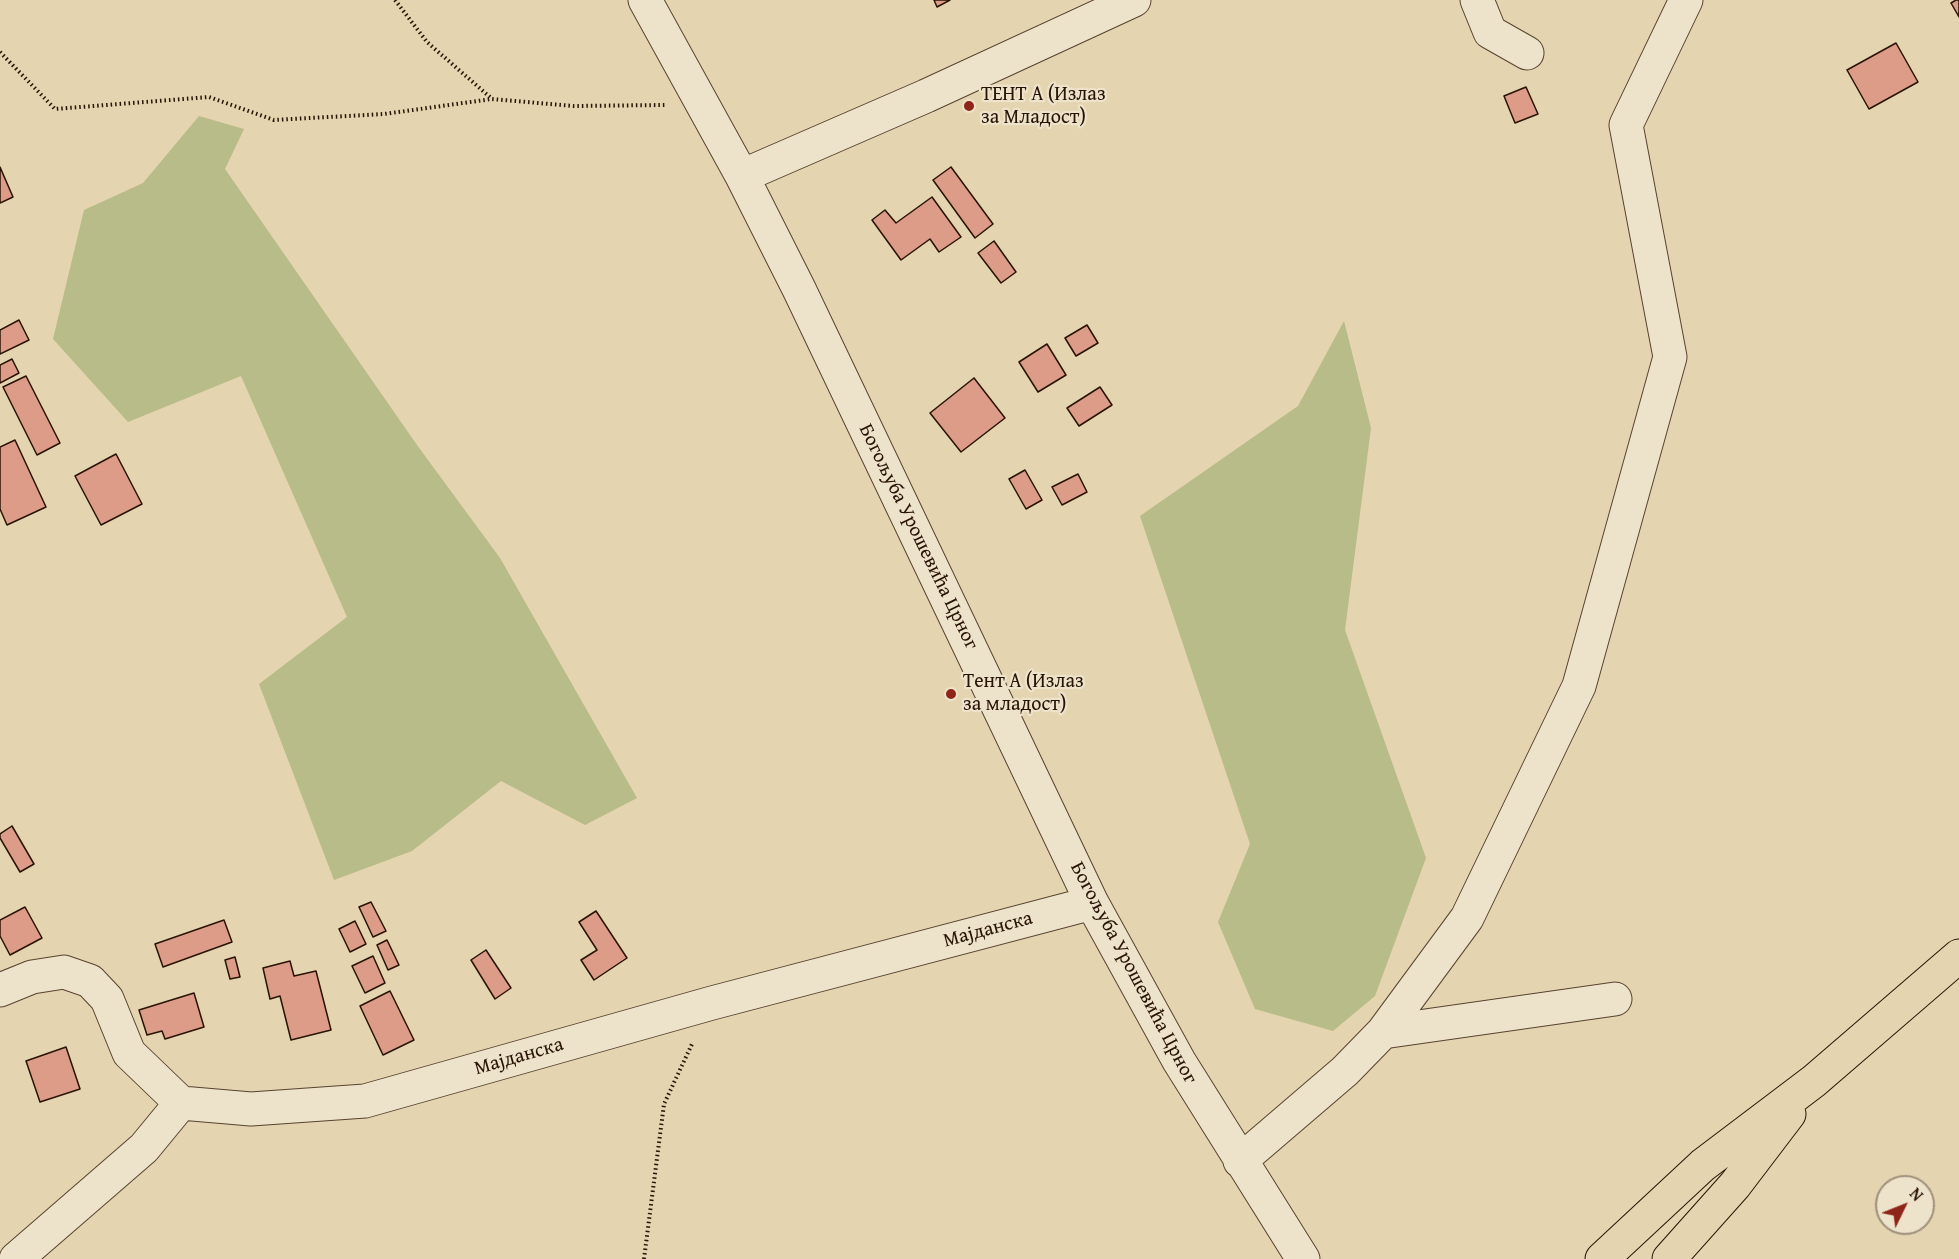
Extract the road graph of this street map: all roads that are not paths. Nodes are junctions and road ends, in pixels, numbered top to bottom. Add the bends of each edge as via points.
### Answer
1 (645, 0) edge
2 (1134, 0) edge
3 (1477, 0) edge
4 (1686, 0) edge
5 (1527, 53) dead end
6 (742, 176) junction
7 (1092, 903) junction
8 (1959, 956) edge
9 (0, 990) edge
10 (1615, 999) dead end
11 (1383, 1032) junction
12 (1814, 1081) junction
13 (181, 1104) junction
14 (1240, 1161) junction
15 (16, 1259) edge
16 (1303, 1259) edge
17 (1602, 1259) edge
18 (1669, 1259) edge

1 - 6 street, Богољуба Урошевића Црног
2 - 6 street
3 - 5 street via 1490,32
4 - 11 street via 1626,125 1670,357 1580,686 1467,918
6 - 7 street, Богољуба Урошевића Црног
7 - 13 street, Мајданска via 711,1003 365,1101 250,1108
7 - 14 street, Богољуба Урошевића Црног via 1179,1061
8 - 12 main road
9 - 13 street via 32,977 64,972 90,981 107,999 129,1053
10 - 11 street
11 - 14 street via 1345,1071
12 - 17 main road via 1703,1165
12 - 18 main road via 1735,1185
13 - 15 street via 144,1148
14 - 16 street, Богољуба Урошевића Црног

